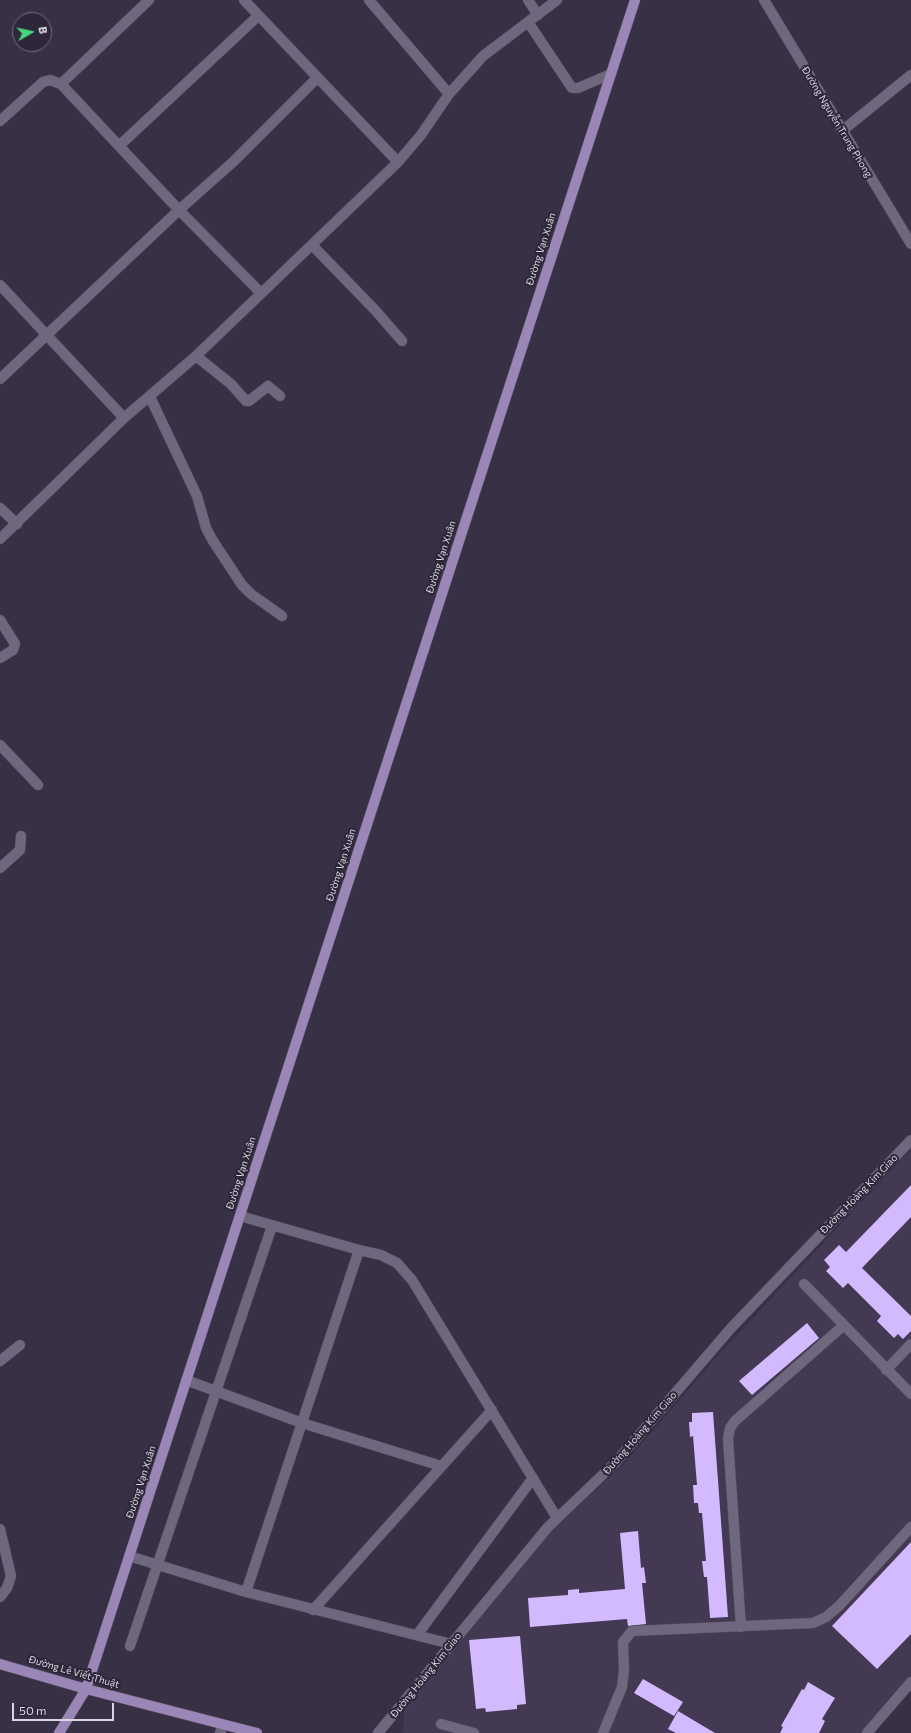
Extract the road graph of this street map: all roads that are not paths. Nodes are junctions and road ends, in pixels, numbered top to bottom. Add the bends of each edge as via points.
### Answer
1 (149, 0) edge
2 (244, 0) edge
3 (369, 0) edge
4 (528, 0) edge
5 (557, 0) edge
6 (635, 0) edge
7 (764, 0) edge
8 (538, 14) junction
9 (258, 16) junction
10 (528, 22) junction
11 (611, 74) junction
12 (911, 75) edge
13 (318, 78) junction
14 (61, 84) junction
15 (449, 94) junction
16 (0, 121) edge
17 (842, 131) junction
18 (120, 145) junction
19 (398, 162) junction
20 (179, 210) junction
21 (911, 244) edge
22 (312, 245) junction
23 (0, 285) edge
24 (261, 293) junction
25 (46, 334) junction
26 (402, 341) dead end
27 (196, 356) junction
28 (0, 379) edge
29 (280, 396) dead end
30 (150, 397) junction
31 (124, 418) junction
32 (0, 508) edge
33 (17, 524) junction
34 (0, 539) edge
35 (282, 616) dead end
36 (0, 620) edge
37 (0, 658) edge
38 (0, 745) edge
39 (38, 785) dead end
40 (21, 836) dead end
41 (0, 868) edge
42 (911, 1140) edge
43 (240, 1216) junction
44 (272, 1226) junction
45 (359, 1250) junction
46 (804, 1284) dead end
47 (844, 1325) junction
48 (911, 1344) edge
49 (20, 1345) dead end
50 (0, 1361) edge
51 (886, 1370) junction
52 (186, 1380) junction
53 (216, 1392) junction
54 (911, 1394) edge
55 (492, 1410) junction
56 (302, 1423) junction
57 (441, 1466) junction
58 (533, 1478) junction
59 (557, 1518) junction
60 (911, 1527) edge
61 (0, 1529) edge
62 (129, 1556) junction
63 (157, 1565) junction
64 (246, 1592) junction
65 (0, 1597) edge
66 (313, 1610) junction
67 (741, 1627) junction
68 (417, 1635) junction
69 (451, 1644) junction
70 (130, 1646) dead end
71 (0, 1664) edge
72 (911, 1682) edge
73 (86, 1689) junction
74 (441, 1724) dead end
75 (222, 1729) edge
76 (59, 1733) edge
77 (257, 1733) edge
78 (378, 1733) edge
79 (474, 1733) edge
80 (603, 1733) edge
81 (867, 1733) edge

1 - 14 street
2 - 9 street
3 - 15 street
4 - 8 street
5 - 8 street
6 - 11 main road, Đường Vạn Xuân
7 - 17 street, Đường Nguyễn Trung Phong
8 - 10 street
9 - 13 street
9 - 18 street
10 - 11 street via 572,88 578,88
10 - 15 street via 483,56
11 - 43 main road, Đường Vạn Xuân
12 - 17 street
13 - 19 street
13 - 20 street
14 - 16 street via 50,80 43,82
14 - 18 street
15 - 19 street via 421,135
17 - 21 street, Đường Nguyễn Trung Phong
18 - 20 street
19 - 22 street
20 - 24 street
20 - 25 street
22 - 24 street
22 - 26 street
23 - 25 street
24 - 27 street
25 - 28 street
25 - 31 street
27 - 29 street via 226,380 246,401 268,386
27 - 30 street
30 - 31 street
30 - 35 street via 197,496 206,528 213,541 242,585
31 - 33 street
32 - 33 street
33 - 34 street
36 - 37 street via 16,644 13,650
38 - 39 street
40 - 41 street via 20,850
42 - 59 street, Đường Hoàng Kim Giao via 732,1327 615,1463
43 - 44 street
43 - 52 main road, Đường Vạn Xuân
44 - 45 street
44 - 53 street
45 - 55 street via 381,1254 397,1263 412,1280
45 - 56 street
46 - 47 street
47 - 51 street
47 - 67 street via 730,1428 728,1439
48 - 51 street
49 - 50 street
51 - 54 street
52 - 53 street
52 - 62 main road, Đường Vạn Xuân
53 - 56 street
53 - 63 street
55 - 57 street
55 - 58 street
56 - 57 street
56 - 64 street
57 - 66 street
58 - 59 street
58 - 68 street
59 - 69 street, Đường Hoàng Kim Giao
60 - 67 street via 826,1617 813,1623
61 - 65 street via 12,1576
62 - 63 street
62 - 73 main road, Đường Vạn Xuân
63 - 64 street
63 - 70 street
64 - 66 street
66 - 68 street
67 - 80 street via 632,1631 624,1642 622,1687
68 - 69 street
69 - 78 street, Đường Hoàng Kim Giao
71 - 73 main road, Đường Lê Viết Thuật
72 - 81 street
73 - 75 main road, Đường Lê Viết Thuật
73 - 76 main road, Đường Vạn Xuân
74 - 79 street
75 - 77 main road, Đường Lê Viết Thuật

